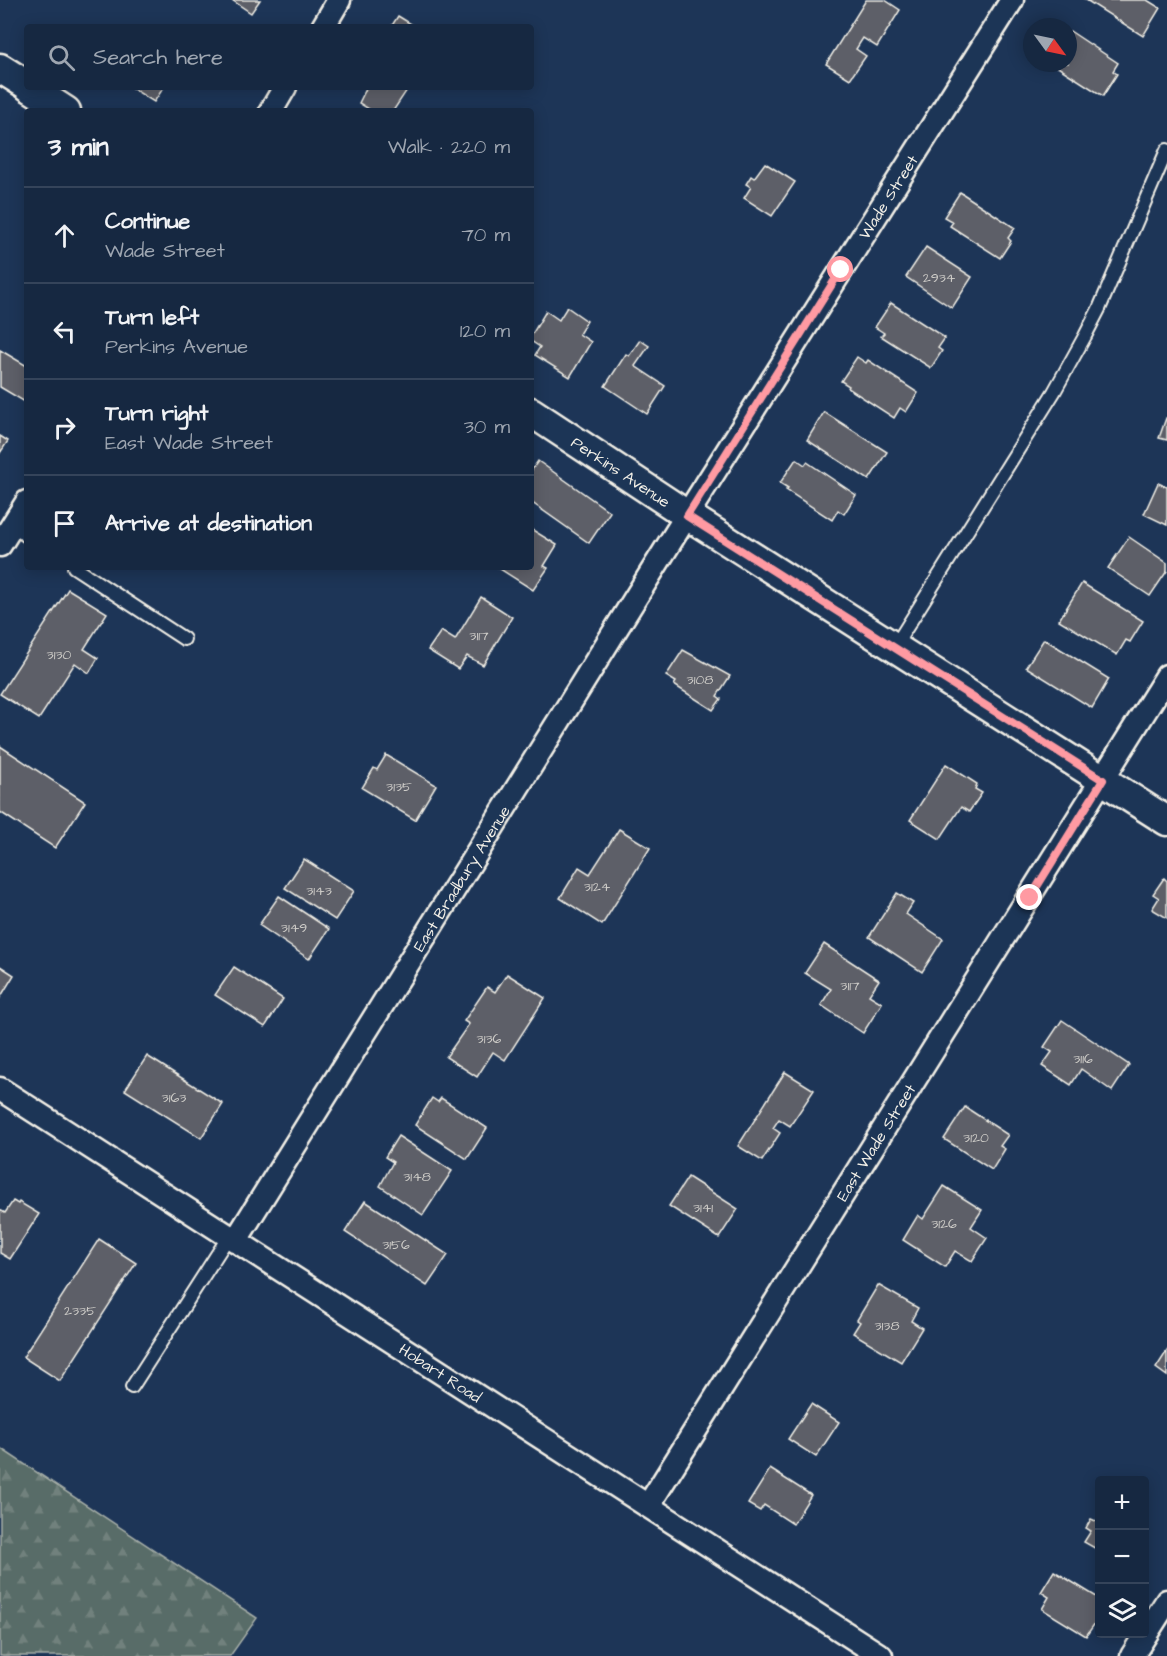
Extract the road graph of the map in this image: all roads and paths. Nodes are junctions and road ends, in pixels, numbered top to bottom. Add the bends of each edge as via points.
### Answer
1 (339, 0) edge
2 (1012, 0) edge
3 (325, 24) edge
4 (0, 68) edge
5 (24, 83) edge
6 (34, 90) edge
7 (283, 90) edge
8 (61, 108) edge
9 (273, 108) edge
10 (1167, 150) edge
11 (534, 414) edge
12 (24, 509) edge
13 (687, 516) junction
14 (13, 536) edge
15 (79, 570) edge
16 (184, 639) dead end
17 (895, 646) junction
18 (1167, 676) edge
19 (1103, 780) junction
20 (1167, 821) edge
21 (0, 1089) edge
22 (232, 1238) junction
23 (132, 1387) dead end
24 (648, 1506) junction
25 (1167, 1601) edge
26 (881, 1656) edge
27 (1132, 1656) edge

1 - 3 street
2 - 13 street, Wade Street
4 - 5 street
6 - 8 street
7 - 9 street
10 - 17 lane via 1085,336
11 - 13 street, Perkins Avenue
12 - 14 street
13 - 17 street, Perkins Avenue
13 - 22 street, East Bradbury Avenue
15 - 16 lane
17 - 19 street, Perkins Avenue
18 - 19 street, East Wade Street
19 - 20 street, Perkins Avenue
19 - 24 street, East Wade Street
21 - 22 street, Hobart Road
22 - 23 lane
22 - 24 street, Hobart Road
24 - 26 street, Hobart Road
25 - 27 street

